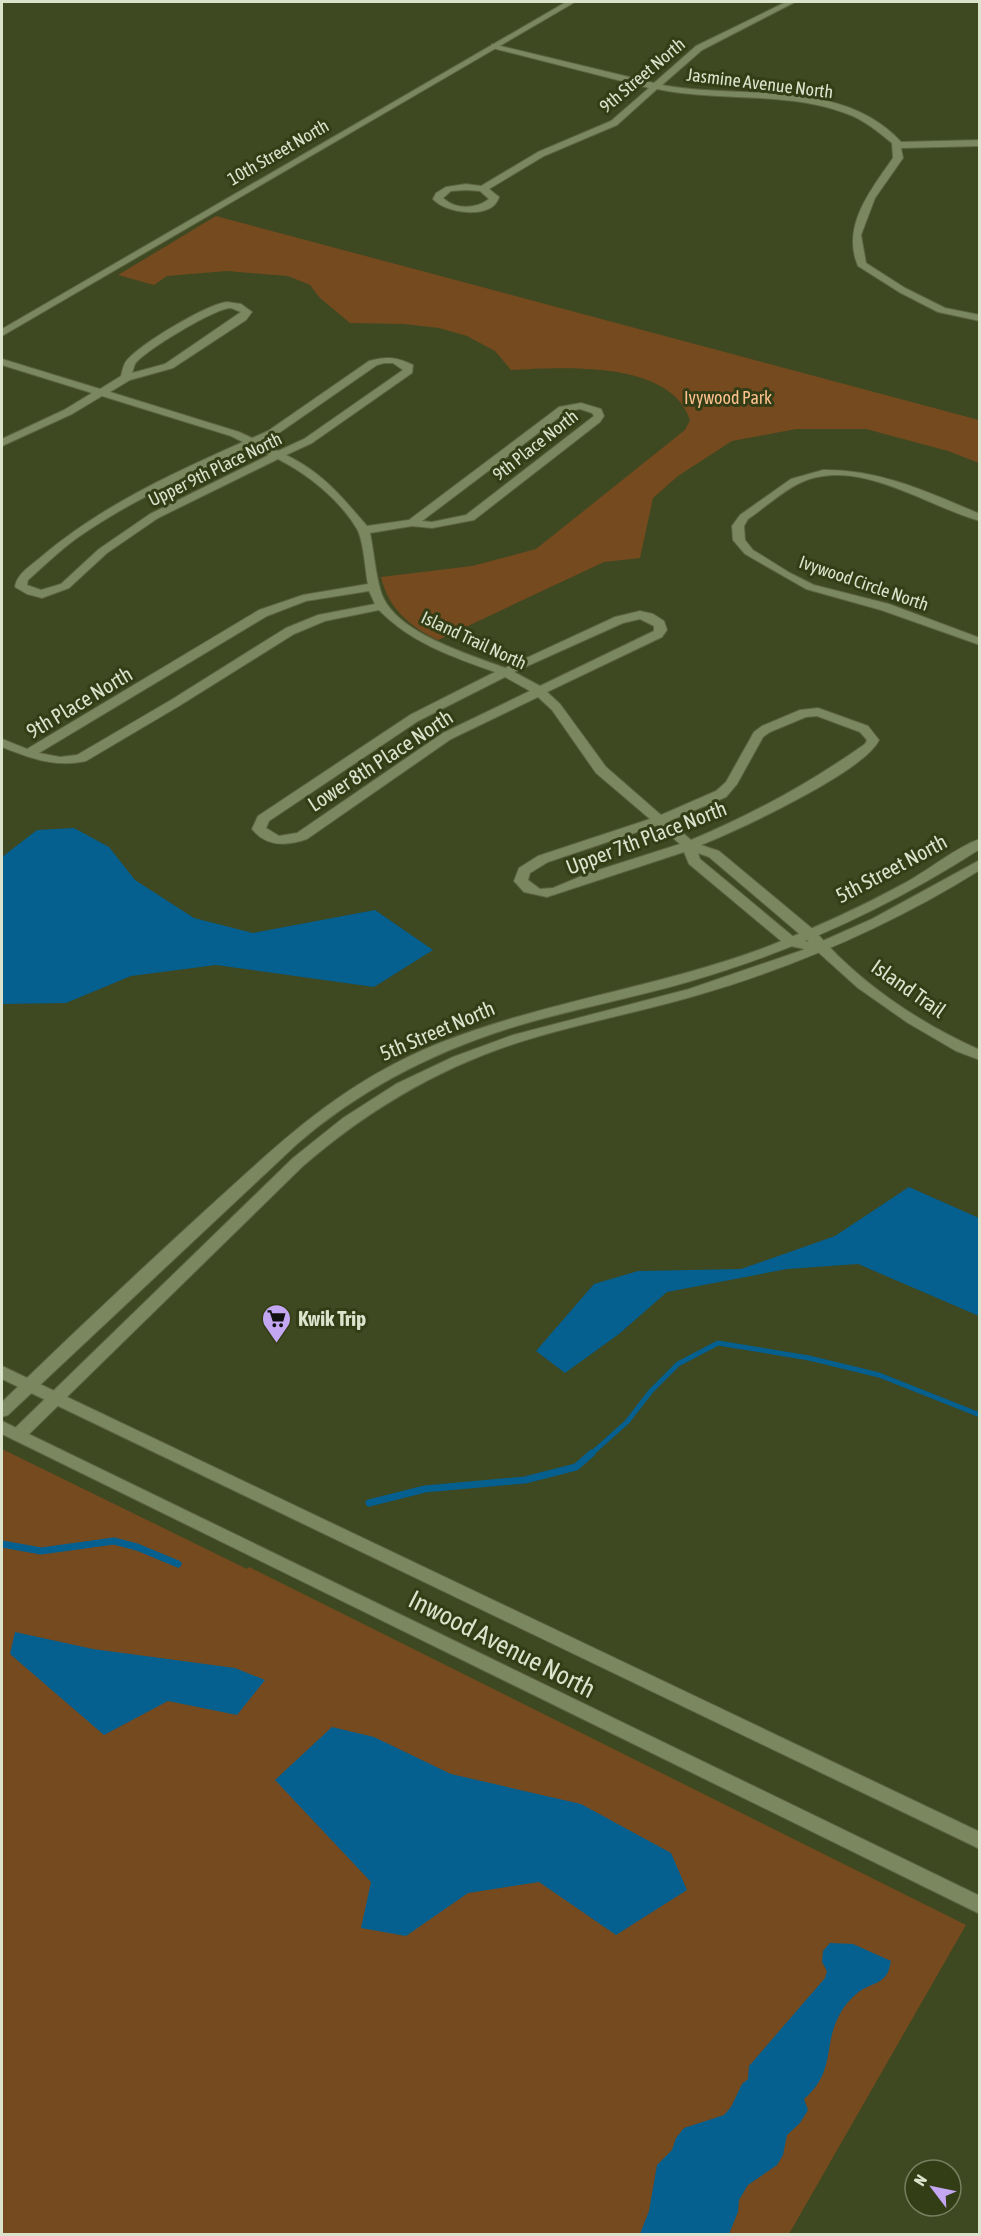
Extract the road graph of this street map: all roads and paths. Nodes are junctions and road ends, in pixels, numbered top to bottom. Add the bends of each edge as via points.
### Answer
1 (572, 2) edge
2 (790, 2) edge
3 (495, 46) junction
4 (654, 86) junction
5 (980, 142) edge
6 (896, 145) junction
7 (483, 189) junction
8 (980, 318) edge
9 (2, 333) edge
10 (2, 362) edge
11 (126, 378) junction
12 (102, 392) junction
13 (252, 442) junction
14 (2, 443) edge
15 (281, 455) junction
16 (980, 518) edge
17 (412, 524) junction
18 (364, 530) junction
19 (374, 587) junction
20 (382, 606) junction
21 (980, 642) edge
22 (505, 672) junction
23 (538, 691) junction
24 (2, 743) edge
25 (29, 753) junction
26 (660, 820) junction
27 (980, 843) edge
28 (689, 845) junction
29 (980, 864) edge
30 (814, 941) junction
31 (791, 942) junction
32 (980, 1056) edge
33 (2, 1372) edge
34 (28, 1385) junction
35 (56, 1398) junction
36 (2, 1411) edge
37 (10, 1431) edge
38 (980, 1841) edge
39 (980, 1906) edge

1 - 3 street, 10th Street North
2 - 4 street, 9th Street North via 699,48
3 - 4 street, Jasmine Avenue North
3 - 9 street, 10th Street North
4 - 6 street, Jasmine Avenue North via 833,106 870,121
4 - 7 street, 9th Street North via 614,123 541,154
5 - 6 street
6 - 8 street via 898,158 870,198 856,235 861,264 942,310
7 - 7 street via 457,188 443,192 438,199 452,208 478,208 494,200
10 - 12 street, Island Trail North
11 - 11 street via 169,366 247,312 238,306 216,307 134,359
11 - 12 street
12 - 13 street, Island Trail North
12 - 14 street
13 - 15 street, Island Trail North
13 - 15 street, Upper 9th Place North via 272,433 373,363 395,360 409,367 320,434
13 - 15 street, Upper 9th Place North via 157,485 103,516 22,579 21,587 42,594 65,586 103,551 154,516
15 - 18 street, Island Trail North via 330,489
16 - 21 street, Ivywood Circle North via 869,477 824,473 799,479 744,517 738,526 739,540 749,552 810,587 885,607
17 - 17 street, 9th Place North via 432,525 470,518 596,420 597,411 581,406 563,409
17 - 18 street, 9th Place North
18 - 19 street, Island Trail North
19 - 20 street, Island Trail North
19 - 25 street, 9th Place North via 306,596 263,612
20 - 22 street, Island Trail North via 398,623 436,646
20 - 25 street, 9th Place North via 322,618 290,631 81,758 67,762
22 - 23 street, Island Trail North
22 - 23 street, Lower 8th Place North via 630,616 649,617 660,624 658,634
22 - 23 street, Lower 8th Place North via 397,728 263,819 259,829 266,837 278,840 302,836 437,741
23 - 26 street, Island Trail North via 556,707 601,770
24 - 25 street
26 - 28 street, Island Trail North
26 - 28 street, Upper 7th Place North via 543,859 524,871 521,881 527,889 543,894 560,892 591,876
26 - 28 street, Upper 7th Place North via 721,794 731,784 758,735 804,713 828,713 870,734 870,746 795,796
27 - 30 street, 5th Street North
28 - 30 street, Island Trail North via 714,854
28 - 31 street, Island Trail North via 694,861
29 - 30 street, 5th Street North via 910,905
30 - 31 street, Island Trail North
30 - 32 street, Island Trail via 873,992 916,1022
30 - 35 street, 5th Street North via 705,988 497,1044 395,1090 340,1126 304,1156
31 - 34 street, 5th Street North via 687,977 482,1032 416,1060 362,1089 283,1148
33 - 34 street, Inwood Avenue North
34 - 35 street, Inwood Avenue North
34 - 36 street, 5th Street North
35 - 37 street, 5th Street North
35 - 38 street, Inwood Avenue North
37 - 39 street, Inwood Avenue North

